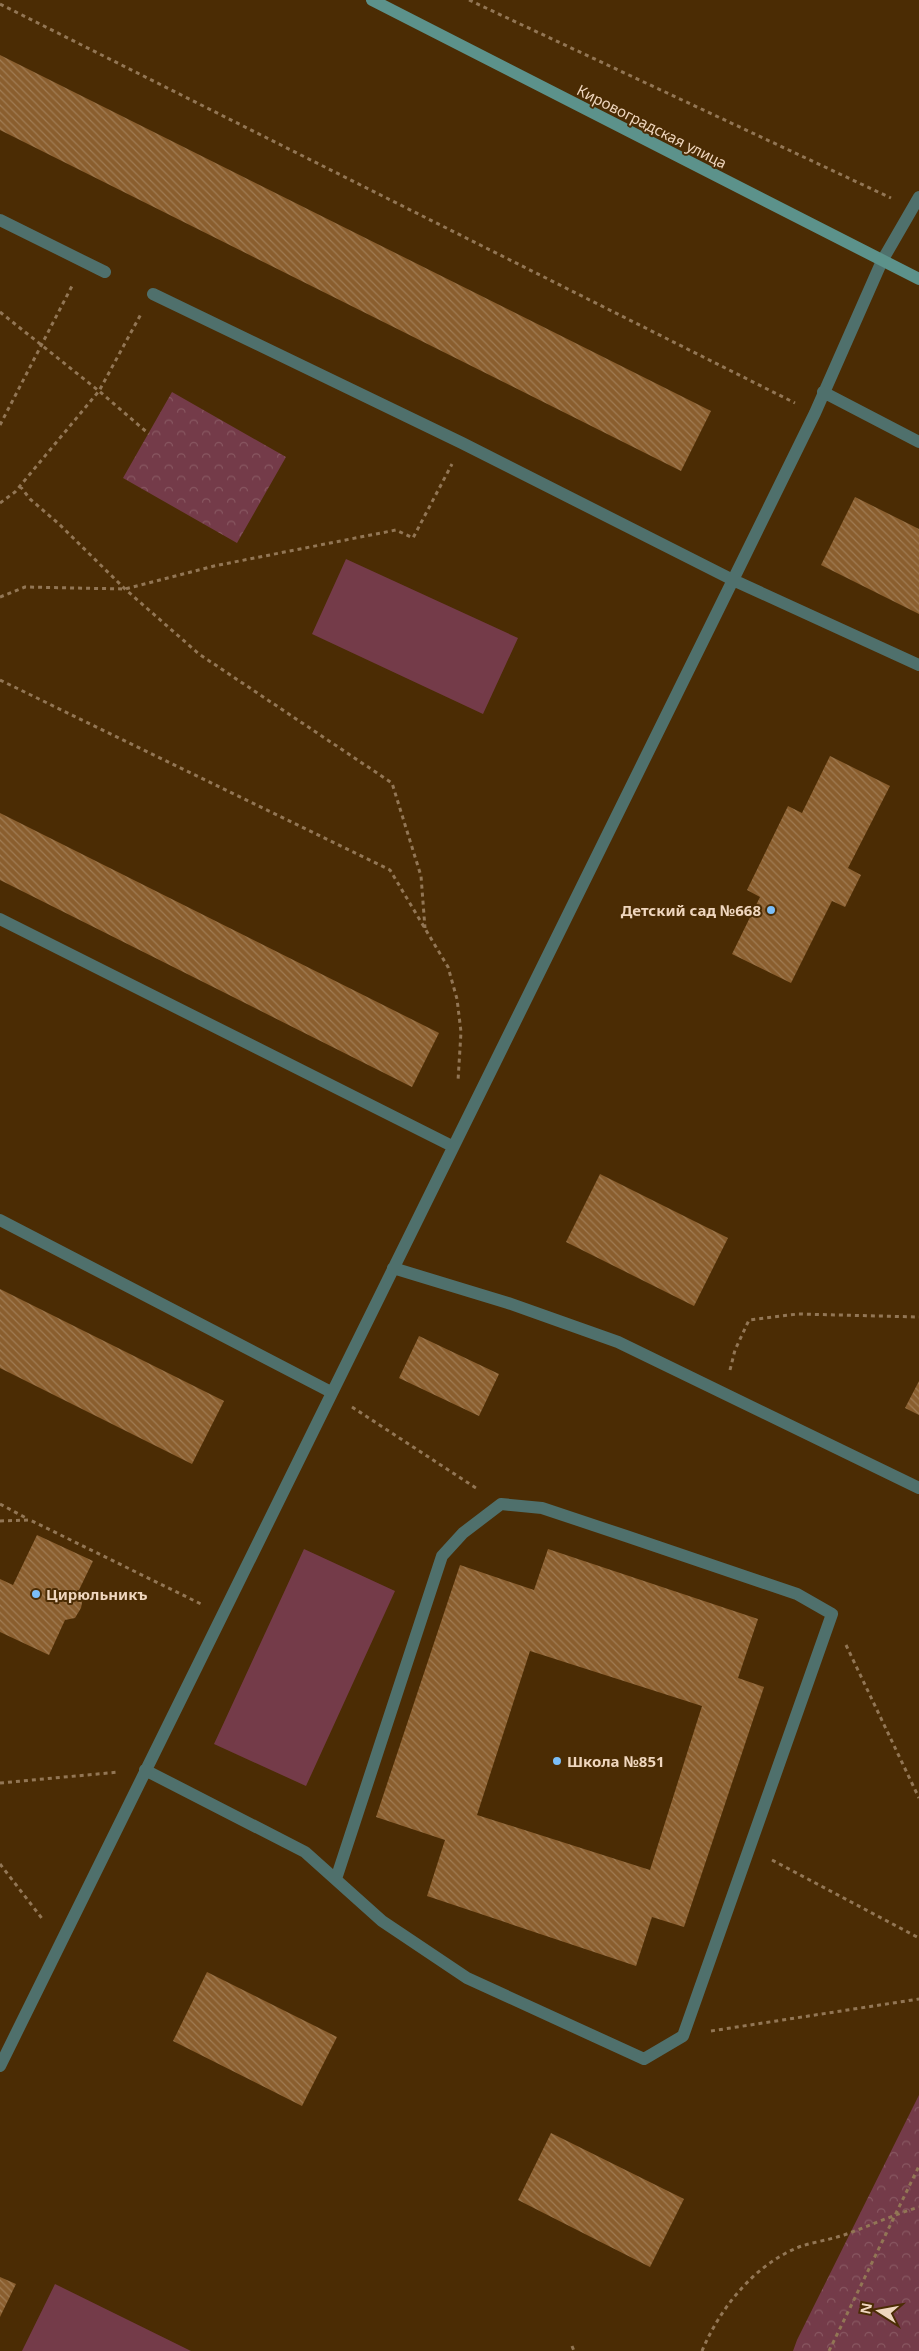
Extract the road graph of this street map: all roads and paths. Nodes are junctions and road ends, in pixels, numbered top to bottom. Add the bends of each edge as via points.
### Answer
1 (372, 0) edge
2 (469, 0) edge
3 (0, 4) edge
4 (919, 197) edge
5 (913, 209) junction
6 (0, 220) edge
7 (84, 262) junction
8 (882, 262) junction
9 (105, 272) dead end
10 (919, 279) edge
11 (152, 294) joint
12 (0, 312) edge
13 (42, 346) junction
14 (99, 391) junction
15 (823, 392) junction
16 (815, 413) junction
17 (0, 425) edge
18 (149, 434) dead end
19 (919, 442) edge
20 (462, 443) junction
21 (20, 486) junction
22 (0, 503) edge
23 (733, 580) junction
24 (125, 589) junction
25 (0, 597) edge
26 (919, 665) edge
27 (0, 680) edge
28 (0, 919) edge
29 (425, 929) junction
30 (457, 1089) dead end
31 (452, 1146) junction
32 (0, 1220) edge
33 (393, 1268) junction
34 (919, 1317) edge
35 (331, 1392) junction
36 (724, 1393) junction
37 (919, 1488) edge
38 (0, 1504) edge
39 (501, 1504) junction
40 (30, 1520) junction
41 (0, 1521) edge
42 (222, 1614) junction
43 (832, 1614) junction
44 (145, 1770) junction
45 (0, 1783) edge
46 (919, 1798) edge
47 (748, 1847) junction
48 (0, 1864) edge
49 (336, 1879) junction
50 (919, 1938) edge
51 (60, 1943) junction
52 (919, 1999) edge
53 (683, 2036) junction
54 (1, 2062) edge
55 (919, 2166) edge
56 (919, 2207) edge
57 (895, 2214) junction
58 (572, 2346) dead end
59 (574, 2351) edge
60 (702, 2351) edge
61 (830, 2351) edge

1 - 8 street, Кировоградская улица
2 - 5 path
3 - 16 path
4 - 5 lane
5 - 8 lane
6 - 7 lane
7 - 9 lane
7 - 13 path
8 - 10 street, Кировоградская улица
8 - 15 lane
11 - 14 path
11 - 20 lane
12 - 13 path
13 - 14 path
13 - 17 path
14 - 18 path
14 - 21 path
15 - 16 lane
15 - 19 lane
16 - 23 lane
20 - 23 lane
20 - 24 path via 413,538 396,530 214,566
21 - 22 path
21 - 24 path
23 - 26 lane
23 - 31 lane
24 - 25 path via 26,587
24 - 29 path via 199,654 392,783 421,876
27 - 29 path via 390,870
28 - 31 lane
29 - 30 path via 448,967 457,999 461,1032
31 - 33 lane
32 - 35 lane
33 - 35 lane
33 - 36 lane via 508,1303 618,1342
34 - 36 path via 798,1314 749,1320 735,1350
35 - 39 path
35 - 42 lane
36 - 37 lane
38 - 40 path
39 - 43 lane via 542,1508 797,1594
39 - 49 lane via 463,1533 442,1556
40 - 41 path
40 - 42 path
42 - 44 lane
43 - 46 path
43 - 47 lane
44 - 45 path
44 - 49 lane via 305,1852
44 - 51 lane
47 - 50 path
47 - 53 lane
48 - 51 path
49 - 53 lane via 382,1921 467,1978 644,2059
51 - 54 lane
52 - 53 path
55 - 57 path
56 - 57 path
57 - 60 path via 781,2256 735,2295 711,2330
57 - 61 path
58 - 59 path

